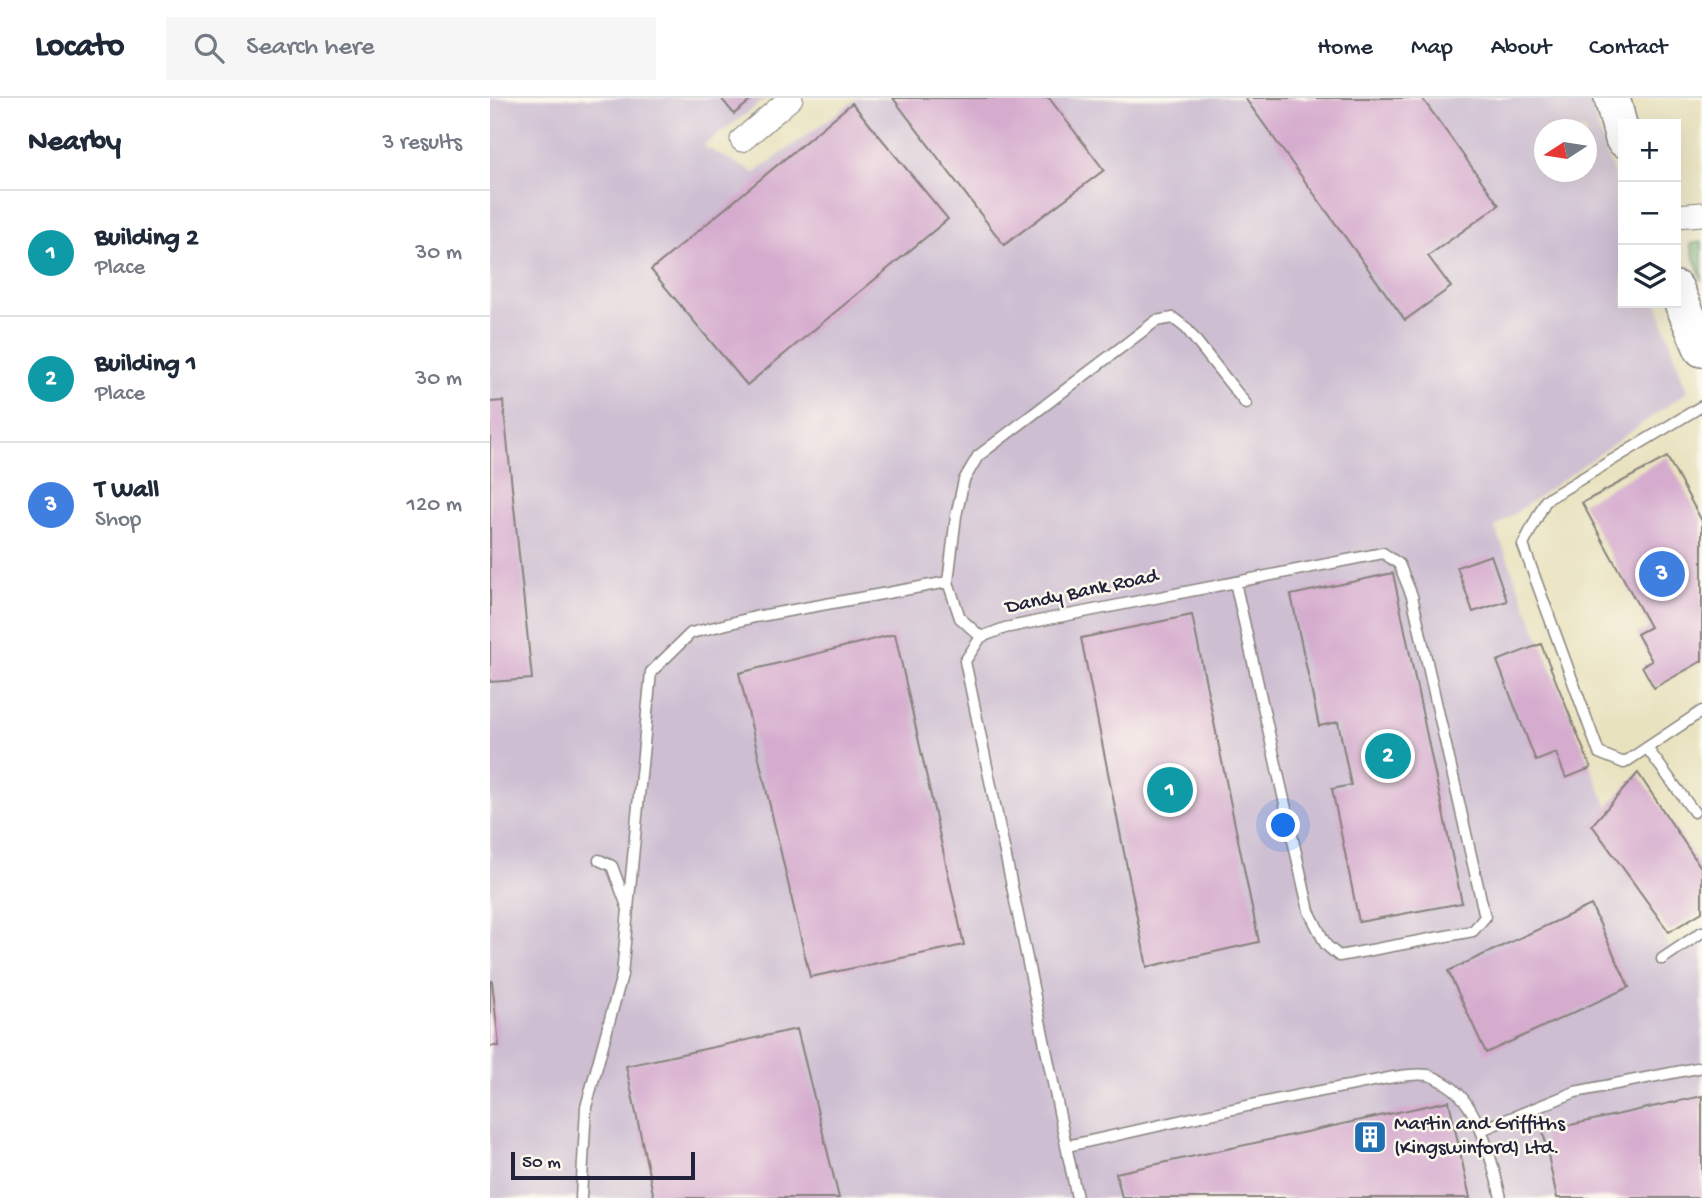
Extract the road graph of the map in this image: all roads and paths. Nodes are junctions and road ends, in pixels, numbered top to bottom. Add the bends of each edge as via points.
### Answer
1 (791, 98) edge
2 (1612, 98) edge
3 (1618, 120) edge
4 (742, 140) dead end
5 (1702, 214) edge
6 (1681, 216) edge
7 (1681, 301) edge
8 (1701, 348) edge
9 (1246, 404) dead end
10 (1702, 406) edge
11 (948, 582) junction
12 (1235, 582) junction
13 (981, 636) junction
14 (1702, 711) edge
15 (1647, 747) junction
16 (1694, 813) dead end
17 (599, 860) dead end
18 (628, 909) junction
19 (1702, 932) edge
20 (1662, 959) dead end
21 (1702, 1067) edge
22 (1481, 1130) junction
23 (1067, 1146) junction
24 (581, 1198) edge
25 (1077, 1198) edge
26 (1501, 1198) edge

1 - 4 street
2 - 3 main road
5 - 6 street
7 - 8 main road
9 - 11 lane via 1185,328 1173,318 1156,321 978,456 964,480
10 - 15 lane via 1546,500 1523,545 1599,753 1624,763
11 - 13 lane via 960,618
11 - 18 lane via 691,633 651,672
12 - 12 lane, Dandy Bank Road via 1383,552 1399,564 1412,596 1485,917 1473,931 1339,956 1326,945 1309,911
12 - 13 lane, Dandy Bank Road
13 - 23 lane via 965,662
14 - 15 lane
15 - 16 lane
17 - 18 lane via 612,866
18 - 24 lane via 622,975 586,1107
19 - 20 lane
21 - 22 lane via 1574,1092
22 - 23 lane via 1461,1096 1429,1075 1317,1091
22 - 26 lane
23 - 25 lane

